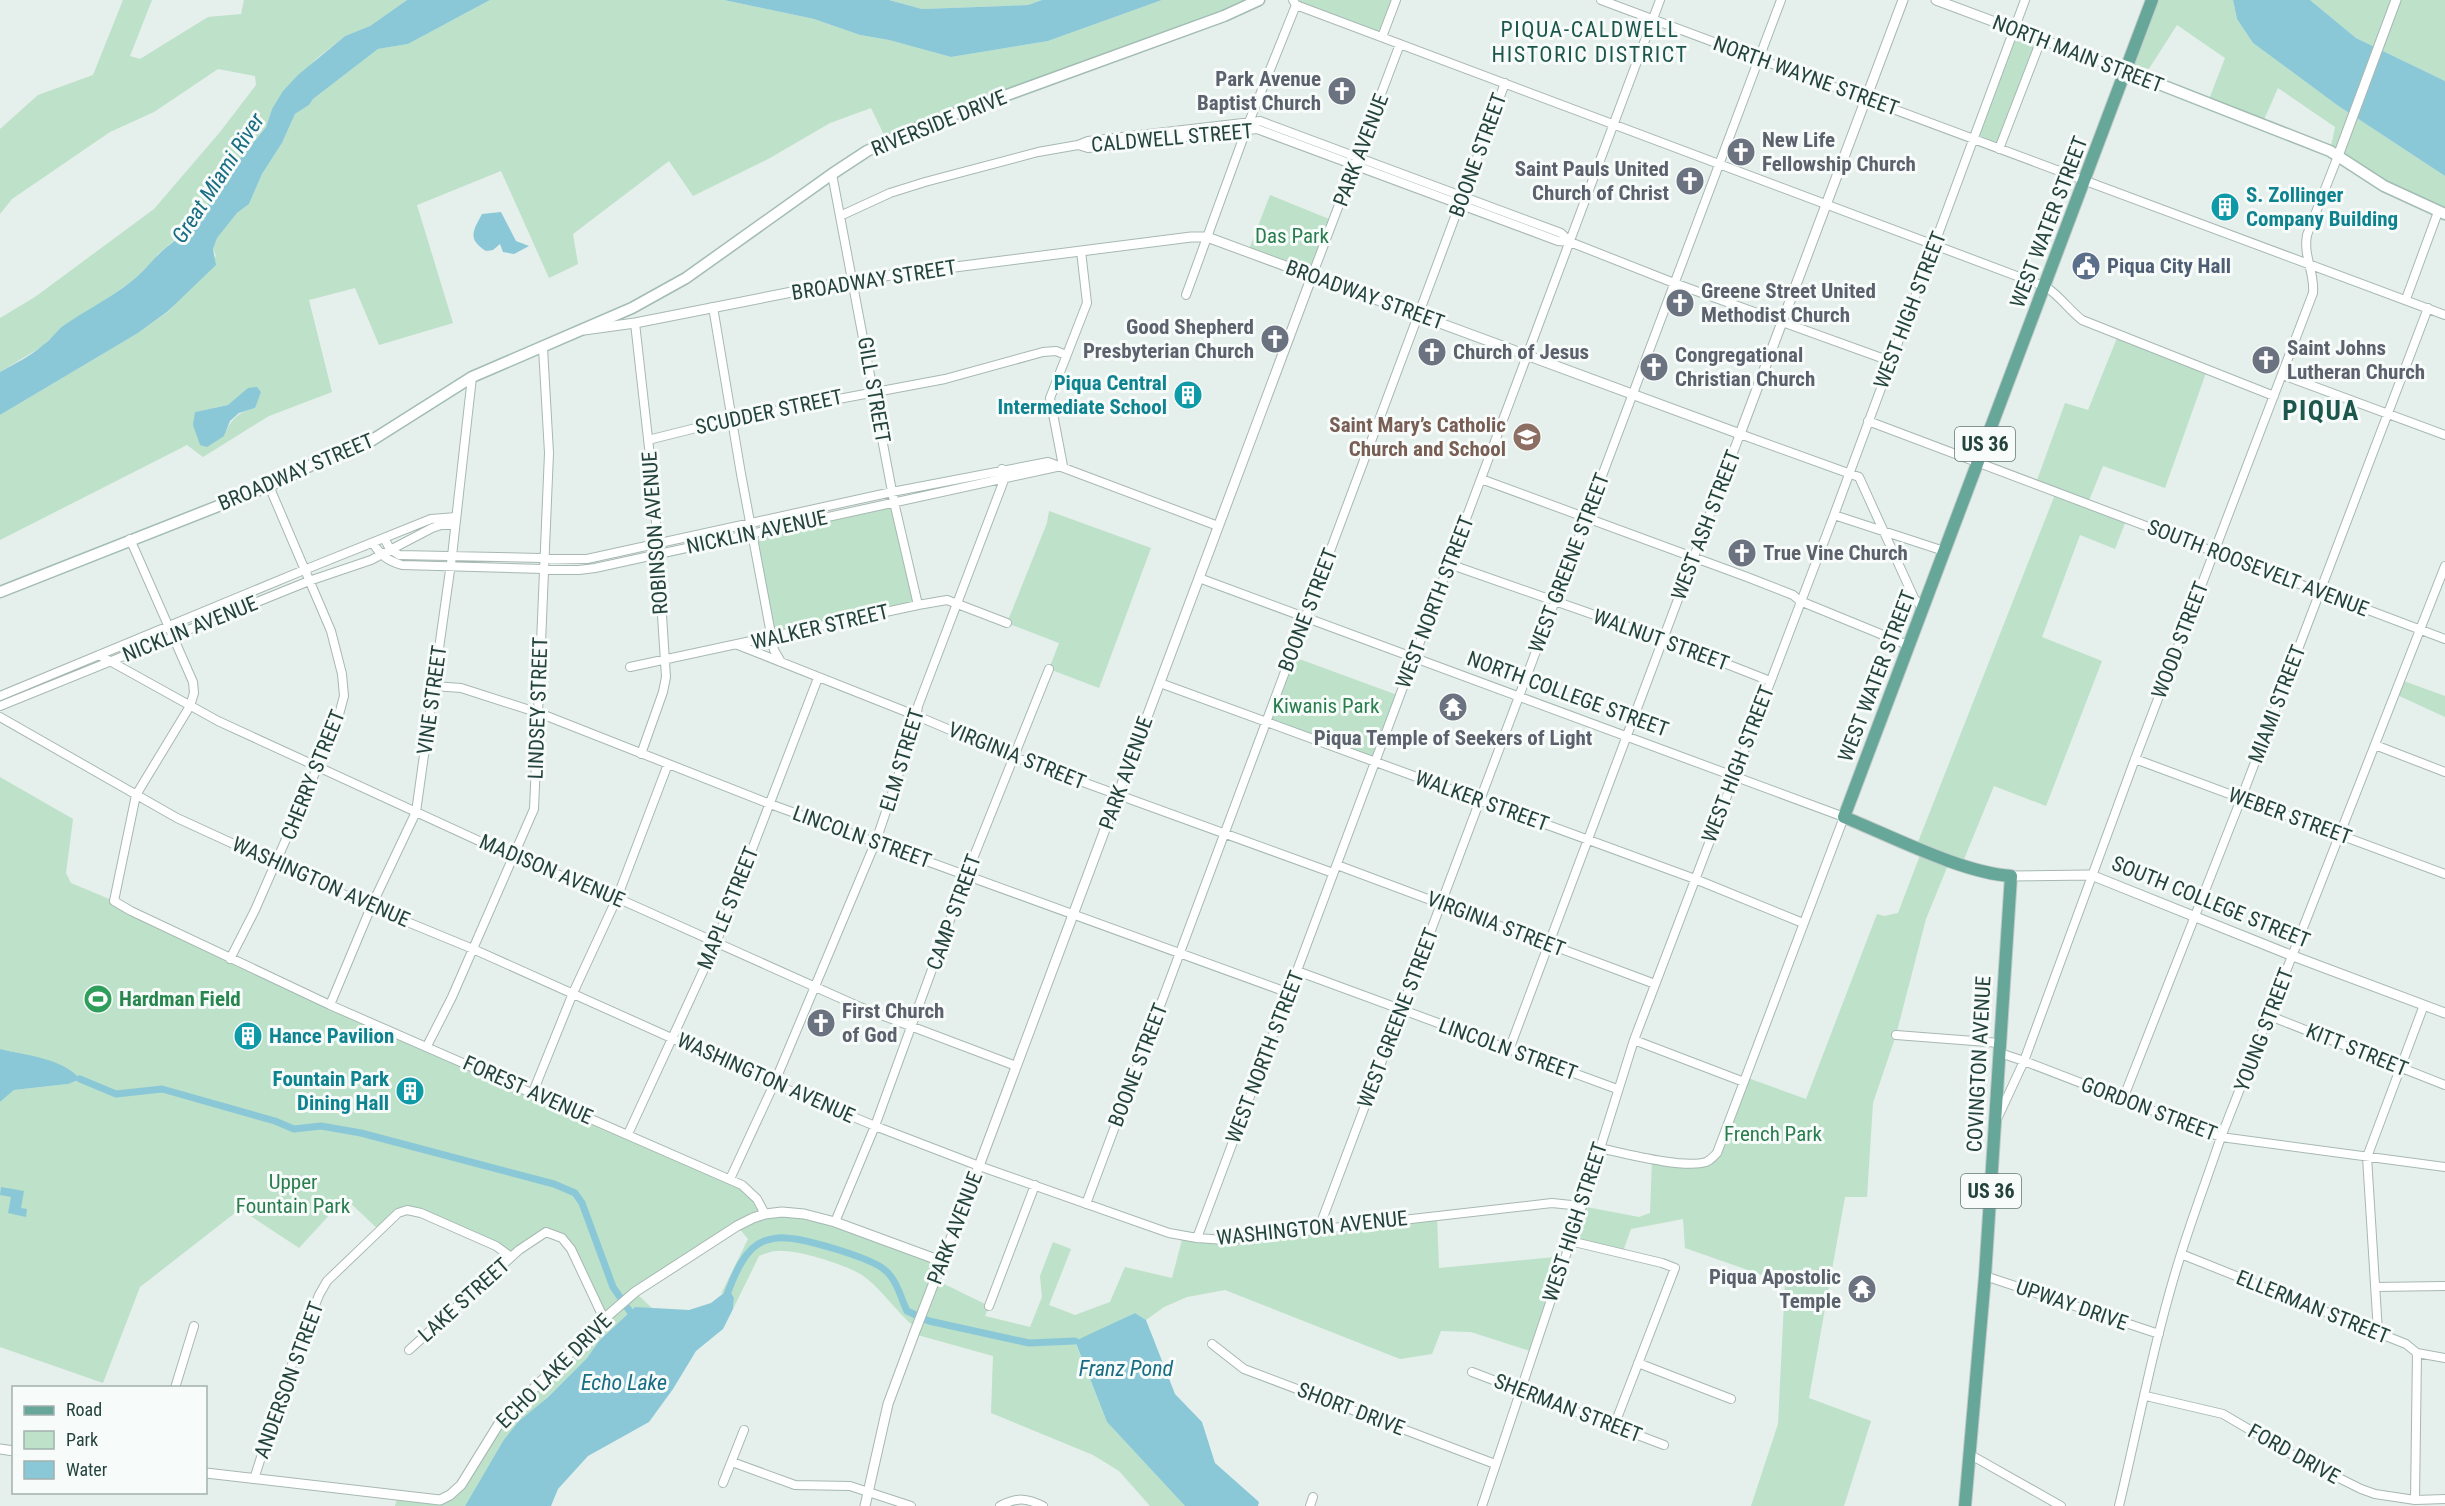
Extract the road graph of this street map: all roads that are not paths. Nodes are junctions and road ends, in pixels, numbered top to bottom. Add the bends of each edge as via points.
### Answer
1 (1259, 0) edge
2 (1396, 0) edge
3 (1601, 0) edge
4 (1660, 0) edge
5 (1781, 0) edge
6 (1904, 0) edge
7 (1936, 0) edge
8 (2025, 0) edge
9 (2152, 0) edge
10 (2396, 0) edge
11 (1294, 2) edge
12 (1652, 20) junction
13 (2014, 30) junction
14 (1382, 37) junction
15 (2041, 40) junction
16 (1400, 44) junction
17 (1759, 59) junction
18 (2126, 72) junction
19 (1505, 83) junction
20 (1867, 98) junction
21 (1614, 124) junction
22 (1247, 126) junction
23 (1974, 139) junction
24 (1999, 148) junction
25 (2338, 156) junction
26 (1357, 161) junction
27 (1719, 164) junction
28 (832, 174) junction
29 (2085, 181) junction
30 (1461, 200) junction
31 (1827, 204) junction
32 (2441, 213) edge
33 (840, 216) junction
34 (1207, 237) junction
35 (1570, 242) junction
36 (1935, 245) junction
37 (1082, 251) junction
38 (2308, 264) junction
39 (1312, 276) junction
40 (853, 280) junction
41 (1674, 283) junction
42 (2046, 287) junction
43 (1186, 295) dead end
44 (2406, 299) junction
45 (713, 307) junction
46 (632, 308) junction
47 (2428, 308) junction
48 (1418, 315) junction
49 (2445, 315) edge
50 (1782, 322) junction
51 (636, 323) junction
52 (581, 331) junction
53 (543, 348) junction
54 (1066, 355) junction
55 (1527, 356) junction
56 (1890, 361) junction
57 (2283, 375) junction
58 (472, 377) junction
59 (874, 390) junction
60 (1633, 394) junction
61 (2274, 396) junction
62 (2387, 413) junction
63 (732, 419) junction
64 (1868, 421) junction
65 (1740, 434) junction
66 (2445, 435) edge
67 (648, 440) junction
68 (1979, 462) junction
69 (1063, 466) junction
70 (1002, 469) junction
71 (1848, 473) junction
72 (1481, 479) junction
73 (1004, 480) junction
74 (269, 486) junction
75 (892, 492) junction
76 (894, 502) junction
77 (1834, 515) junction
78 (1587, 517) junction
79 (455, 521) junction
80 (751, 523) junction
81 (1218, 526) junction
82 (1886, 533) junction
83 (752, 534) junction
84 (384, 538) junction
85 (130, 539) junction
86 (373, 543) junction
87 (658, 543) junction
88 (390, 549) junction
89 (1944, 551) junction
90 (2214, 552) junction
91 (658, 553) junction
92 (379, 554) junction
93 (452, 556) junction
94 (1694, 557) junction
95 (543, 560) junction
96 (1449, 564) junction
97 (450, 566) junction
98 (2445, 566) edge
99 (543, 569) junction
100 (304, 570) junction
101 (1199, 578) junction
102 (309, 581) junction
103 (2319, 591) junction
104 (0, 592) edge
105 (1800, 601) junction
106 (1555, 602) junction
107 (957, 603) junction
108 (918, 605) junction
109 (1923, 609) junction
110 (1305, 618) junction
111 (1007, 623) dead end
112 (168, 627) junction
113 (2420, 630) junction
114 (173, 637) junction
115 (773, 637) junction
116 (1663, 639) junction
117 (2445, 639) edge
118 (738, 645) junction
119 (1910, 646) junction
120 (99, 655) junction
121 (1414, 658) junction
122 (665, 661) junction
123 (110, 662) junction
124 (783, 663) junction
125 (630, 668) dead end
126 (1049, 669) dead end
127 (818, 678) junction
128 (1770, 681) junction
129 (1160, 683) junction
130 (434, 686) junction
131 (0, 696) edge
132 (1519, 696) junction
133 (0, 706) edge
134 (190, 706) junction
135 (539, 713) junction
136 (917, 716) junction
137 (0, 717) edge
138 (1266, 722) junction
139 (1627, 736) junction
140 (2375, 745) junction
141 (641, 754) junction
142 (1014, 757) junction
143 (2135, 759) junction
144 (1375, 761) junction
145 (668, 764) junction
146 (318, 766) junction
147 (2445, 772) edge
148 (1734, 775) junction
149 (136, 795) junction
150 (1118, 796) junction
151 (2241, 799) junction
152 (1480, 800) junction
153 (770, 804) junction
154 (416, 812) junction
155 (1844, 817) junction
156 (1225, 832) junction
157 (2340, 834) junction
158 (1588, 840) junction
159 (876, 841) junction
160 (1922, 849) joint
161 (514, 857) junction
162 (277, 862) junction
163 (1335, 869) junction
164 (2445, 874) edge
165 (2091, 875) junction
166 (966, 876) junction
167 (2011, 876) junction
168 (1695, 879) junction
169 (617, 898) junction
170 (1441, 904) junction
171 (371, 907) junction
172 (1073, 914) junction
173 (2194, 916) junction
174 (1803, 923) junction
175 (716, 943) junction
176 (1549, 944) junction
177 (473, 949) junction
178 (1180, 952) junction
179 (2293, 956) junction
180 (230, 959) junction
181 (1297, 971) junction
182 (1655, 984) junction
183 (815, 987) junction
184 (573, 993) junction
185 (1289, 993) junction
186 (330, 1005) junction
187 (2424, 1005) junction
188 (1401, 1011) junction
189 (2445, 1012) edge
190 (2270, 1016) junction
191 (911, 1026) junction
192 (1896, 1035) dead end
193 (674, 1038) junction
194 (1634, 1040) junction
195 (427, 1046) junction
196 (2000, 1048) junction
197 (1509, 1050) junction
198 (2024, 1061) junction
199 (1016, 1066) junction
200 (2399, 1067) junction
201 (1744, 1082) junction
202 (774, 1084) junction
203 (2445, 1084) edge
204 (1617, 1089) junction
205 (533, 1092) junction
206 (2123, 1099) junction
207 (1996, 1122) junction
208 (875, 1126) junction
209 (628, 1134) junction
210 (2221, 1137) junction
211 (1599, 1148) junction
212 (2367, 1157) junction
213 (979, 1166) junction
214 (2445, 1167) edge
215 (730, 1179) junction
216 (1035, 1185) junction
217 (1086, 1204) junction
218 (1581, 1206) junction
219 (765, 1214) junction
220 (835, 1222) junction
221 (1319, 1228) junction
222 (1197, 1238) junction
223 (1570, 1241) junction
224 (2181, 1254) junction
225 (511, 1257) junction
226 (941, 1261) junction
227 (1985, 1276) junction
228 (2445, 1286) edge
229 (2375, 1287) junction
230 (989, 1306) dead end
231 (604, 1319) junction
232 (194, 1326) dead end
233 (2378, 1332) junction
234 (2159, 1335) junction
235 (1212, 1344) dead end
236 (409, 1350) dead end
237 (2417, 1353) junction
238 (2445, 1358) edge
239 (1638, 1363) junction
240 (1472, 1372) dead end
241 (176, 1386) edge
242 (1521, 1389) junction
243 (2146, 1395) junction
244 (1731, 1400) dead end
245 (1614, 1426) junction
246 (744, 1430) dead end
247 (1664, 1445) dead end
248 (1969, 1454) junction
249 (732, 1462) junction
250 (1496, 1464) junction
251 (207, 1473) edge
252 (254, 1479) junction
253 (723, 1483) dead end
254 (869, 1492) junction
255 (1313, 1497) dead end
256 (2445, 1499) edge
257 (2415, 1500) junction
258 (865, 1506) edge
259 (911, 1506) edge
260 (1000, 1506) edge
261 (1043, 1506) edge
262 (1310, 1506) edge
263 (1482, 1506) edge
264 (1965, 1506) edge
265 (2061, 1506) edge
266 (2119, 1506) edge

1 - 28 main road, RIVERSIDE DRIVE via 910,130
2 - 14 street
3 - 12 street, NORTH WAYNE STREET
4 - 12 street, WEST NORTH STREET
5 - 17 street, WEST GREENE STREET
6 - 20 street, WEST ASH STREET
7 - 13 street, NORTH MAIN STREET
8 - 13 street, WEST HIGH STREET
9 - 18 main road, US 36
10 - 25 street
11 - 14 street
11 - 22 street
12 - 17 street, NORTH WAYNE STREET
12 - 21 street, WEST NORTH STREET
13 - 15 street, NORTH MAIN STREET
13 - 23 street, WEST HIGH STREET
14 - 16 street
15 - 18 street, NORTH MAIN STREET
15 - 24 street
16 - 19 street
16 - 26 street, PARK AVENUE
17 - 20 street, NORTH WAYNE STREET
17 - 27 street, WEST GREENE STREET
18 - 25 main road, NORTH MAIN STREET
18 - 29 main road, WEST WATER STREET / US 36
19 - 21 street
19 - 30 street, BOONE STREET
20 - 23 street, NORTH WAYNE STREET
20 - 31 street, WEST ASH STREET
21 - 27 street
21 - 35 street, WEST NORTH STREET
22 - 26 street, CALDWELL STREET
22 - 33 street, CALDWELL STREET via 1088,141 1038,152 890,193
22 - 34 street
23 - 24 street, NORTH WAYNE STREET
23 - 36 street, WEST HIGH STREET
24 - 29 street, NORTH WAYNE STREET
25 - 32 main road, NORTH MAIN STREET via 2384,186
25 - 38 street, WOOD STREET via 2307,235 2304,249
26 - 30 street, CALDWELL STREET
26 - 39 street, PARK AVENUE
27 - 31 street
27 - 41 street, WEST GREENE STREET
28 - 33 street, GILL STREET
28 - 46 main road, RIVERSIDE DRIVE via 717,258
29 - 38 street, NORTH WAYNE STREET
29 - 42 main road, WEST WATER STREET / US 36
30 - 35 street, CALDWELL STREET via 1561,233
30 - 48 street, BOONE STREET
31 - 36 street
31 - 50 street, WEST ASH STREET
32 - 44 street
33 - 40 street, GILL STREET
34 - 37 street, BROADWAY STREET
34 - 39 street, BROADWAY STREET
34 - 43 street
35 - 41 street, CALDWELL STREET
35 - 55 street, WEST NORTH STREET
36 - 42 street
36 - 56 street, WEST HIGH STREET
37 - 40 street, BROADWAY STREET
37 - 54 street via 1087,303
38 - 44 street, NORTH WAYNE STREET
38 - 57 street, WOOD STREET via 2314,281 2313,293
39 - 48 street, BROADWAY STREET
39 - 81 street, PARK AVENUE
40 - 45 street, BROADWAY STREET
40 - 59 street, GILL STREET
41 - 50 street, CALDWELL STREET
41 - 60 street, WEST GREENE STREET
42 - 61 street via 2082,320
42 - 68 main road, WEST WATER STREET / US 36
44 - 47 street, NORTH WAYNE STREET
45 - 51 street, BROADWAY STREET
45 - 63 street
46 - 51 street, ROBINSON AVENUE
46 - 52 main road, RIVERSIDE DRIVE
47 - 49 street, NORTH WAYNE STREET
47 - 62 street, MIAMI STREET
48 - 55 street, BROADWAY STREET
48 - 110 street, BOONE STREET
50 - 56 street, CALDWELL STREET
50 - 65 street, WEST ASH STREET
51 - 52 street, BROADWAY STREET
51 - 67 street, ROBINSON AVENUE
52 - 53 main road, BROADWAY STREET
53 - 58 main road, BROADWAY STREET
53 - 95 street, LINDSEY STREET via 549,453
54 - 59 street, SCUDDER STREET via 1043,352 945,379
54 - 69 street via 1050,398
55 - 60 street, BROADWAY STREET
55 - 72 street, WEST NORTH STREET
56 - 64 street, WEST HIGH STREET
57 - 61 street, WOOD STREET
57 - 62 street
58 - 74 main road, BROADWAY STREET via 377,438
58 - 79 street, VINE STREET
59 - 63 street, SCUDDER STREET
59 - 75 street, GILL STREET
60 - 65 street, BROADWAY STREET
60 - 78 street, WEST GREENE STREET
61 - 90 street, WOOD STREET
62 - 66 street
62 - 103 street, MIAMI STREET
63 - 67 street, SCUDDER STREET
63 - 80 street
64 - 68 street, SOUTH ROOSEVELT AVENUE
64 - 71 street, WEST HIGH STREET
65 - 71 street, BROADWAY STREET
65 - 94 street, WEST ASH STREET
67 - 87 street, ROBINSON AVENUE
68 - 89 main road, WEST WATER STREET / US 36
68 - 90 street, SOUTH ROOSEVELT AVENUE
69 - 70 street, NICKLIN AVENUE via 1048,462
69 - 73 street, NICKLIN AVENUE
69 - 81 street, NICKLIN AVENUE
70 - 73 street
70 - 75 street, NICKLIN AVENUE
71 - 77 street, WEST HIGH STREET
71 - 82 street, BROADWAY STREET via 1860,477
72 - 78 street
72 - 96 street, WEST NORTH STREET
73 - 76 street, NICKLIN AVENUE
73 - 107 street, ELM STREET
74 - 85 main road, BROADWAY STREET
74 - 100 street, CHERRY STREET
75 - 76 street, GILL STREET
75 - 80 street, NICKLIN AVENUE
76 - 83 street, NICKLIN AVENUE
76 - 108 street, GILL STREET
77 - 82 street
77 - 105 street, WEST HIGH STREET
78 - 94 street
78 - 106 street, WEST GREENE STREET
79 - 84 street, NICKLIN AVENUE via 431,519
79 - 88 street, NICKLIN AVENUE
79 - 93 street, VINE STREET
80 - 83 street
80 - 87 street, NICKLIN AVENUE
81 - 101 street, PARK AVENUE
82 - 89 street
82 - 109 street, BROADWAY STREET via 1914,598
83 - 91 street, NICKLIN AVENUE
83 - 115 street
84 - 86 street, NICKLIN AVENUE
84 - 88 street
85 - 104 main road, BROADWAY STREET
85 - 112 street
86 - 92 street
86 - 100 street, NICKLIN AVENUE
87 - 91 street, ROBINSON AVENUE
87 - 95 street, NICKLIN AVENUE via 587,559
88 - 92 street, NICKLIN AVENUE
88 - 93 street, NICKLIN AVENUE via 399,555
89 - 109 main road, WEST WATER STREET / US 36
90 - 103 street, SOUTH ROOSEVELT AVENUE
90 - 143 street, WOOD STREET
91 - 99 street, NICKLIN AVENUE via 595,568
91 - 122 street, ROBINSON AVENUE
92 - 97 street, NICKLIN AVENUE via 402,565
92 - 102 street, NICKLIN AVENUE
93 - 95 street, NICKLIN AVENUE
93 - 97 street, VINE STREET
94 - 105 street
94 - 116 street, WEST ASH STREET
95 - 99 street, LINDSEY STREET
96 - 106 street, WALNUT STREET
96 - 121 street, WEST NORTH STREET
97 - 99 street, NICKLIN AVENUE
97 - 130 street, VINE STREET
98 - 113 street, YOUNG STREET
99 - 135 street, LINDSEY STREET
100 - 102 street, CHERRY STREET
100 - 112 street, NICKLIN AVENUE
101 - 110 street, NORTH COLLEGE STREET
101 - 129 street, PARK AVENUE
102 - 114 street, NICKLIN AVENUE
102 - 146 street, CHERRY STREET via 331,632 344,696
103 - 113 street, SOUTH ROOSEVELT AVENUE
103 - 151 street, MIAMI STREET
105 - 119 street
105 - 128 street, WEST HIGH STREET
106 - 116 street, WALNUT STREET
106 - 132 street, WEST GREENE STREET
107 - 108 street, WALKER STREET via 947,600
107 - 111 street, WALKER STREET
107 - 136 street, ELM STREET
108 - 115 street, WALKER STREET
109 - 119 main road, WEST WATER STREET / US 36
110 - 121 street, NORTH COLLEGE STREET
110 - 138 street, BOONE STREET
112 - 114 street
112 - 120 street, NICKLIN AVENUE
113 - 117 street, SOUTH ROOSEVELT AVENUE
113 - 140 street, YOUNG STREET
114 - 123 street, NICKLIN AVENUE
114 - 134 street via 193,682
115 - 118 street, WALKER STREET
115 - 124 street via 774,650
116 - 128 street, WALNUT STREET
116 - 139 street, WEST ASH STREET
118 - 122 street, WALKER STREET
118 - 124 street, VIRGINIA STREET
119 - 155 main road, WEST WATER STREET / US 36
120 - 123 street, MADISON AVENUE
120 - 131 street, NICKLIN AVENUE
121 - 132 street, NORTH COLLEGE STREET
121 - 144 street, WEST NORTH STREET
122 - 125 street, WALKER STREET
122 - 141 street, ROBINSON AVENUE via 663,692
123 - 133 street, NICKLIN AVENUE
123 - 134 street, MADISON AVENUE
124 - 127 street, VIRGINIA STREET
126 - 142 street, CAMP STREET
127 - 136 street, VIRGINIA STREET
127 - 153 street, MAPLE STREET
128 - 148 street, WEST HIGH STREET
129 - 138 street, WALKER STREET
129 - 150 street, PARK AVENUE
130 - 135 street, LINCOLN STREET via 462,688
130 - 154 street, VINE STREET
132 - 139 street, NORTH COLLEGE STREET
132 - 152 street, WEST GREENE STREET
134 - 146 street, MADISON AVENUE
134 - 149 street
135 - 141 street, LINCOLN STREET
135 - 161 street, LINDSEY STREET via 534,809
136 - 142 street, VIRGINIA STREET
136 - 159 street, ELM STREET
137 - 149 street, WASHINGTON AVENUE
138 - 144 street, WALKER STREET
138 - 156 street, BOONE STREET
139 - 148 street, NORTH COLLEGE STREET
139 - 158 street, WEST ASH STREET
140 - 147 street
140 - 157 street, YOUNG STREET
141 - 145 street, LINCOLN STREET
142 - 150 street, VIRGINIA STREET
142 - 166 street, CAMP STREET
143 - 151 street, WEBER STREET
143 - 165 street, WOOD STREET
144 - 152 street, WALKER STREET
144 - 163 street, WEST NORTH STREET
145 - 153 street, LINCOLN STREET
145 - 169 street
146 - 154 street, MADISON AVENUE
146 - 162 street, CHERRY STREET
148 - 155 street, NORTH COLLEGE STREET
148 - 168 street, WEST HIGH STREET
149 - 162 street, WASHINGTON AVENUE via 177,818
149 - 180 street, FOREST AVENUE via 114,900
150 - 156 street, VIRGINIA STREET
150 - 172 street, PARK AVENUE
151 - 157 street, WEBER STREET
151 - 173 street, MIAMI STREET
152 - 158 street, WALKER STREET
152 - 170 street, WEST GREENE STREET
153 - 159 street, LINCOLN STREET
153 - 175 street, MAPLE STREET
154 - 161 street, MADISON AVENUE
154 - 171 street, VINE STREET
155 - 160 main road, NORTH COLLEGE STREET
155 - 174 street, WEST WATER STREET
156 - 163 street, VIRGINIA STREET
156 - 178 street, BOONE STREET
157 - 164 street, WEBER STREET
157 - 179 street, YOUNG STREET
158 - 168 street, WALKER STREET
158 - 176 street, WEST ASH STREET
159 - 166 street, LINCOLN STREET
159 - 183 street, ELM STREET
160 - 167 main road, SOUTH COLLEGE STREET via 1994,874
161 - 169 street, MADISON AVENUE
161 - 177 street, LINDSEY STREET
162 - 171 street, WASHINGTON AVENUE
162 - 180 street, CHERRY STREET
163 - 170 street, VIRGINIA STREET
163 - 181 street, WEST NORTH STREET
165 - 167 street, SOUTH COLLEGE STREET
165 - 173 street, SOUTH COLLEGE STREET
165 - 198 street, WOOD STREET
166 - 172 street, LINCOLN STREET
166 - 191 street, CAMP STREET
167 - 196 main road, COVINGTON AVENUE / US 36
168 - 174 street, WALKER STREET
168 - 182 street, WEST HIGH STREET
169 - 175 street, MADISON AVENUE
169 - 184 street
170 - 176 street, VIRGINIA STREET
170 - 188 street, WEST GREENE STREET
171 - 177 street, WASHINGTON AVENUE
171 - 186 street, VINE STREET
172 - 178 street, LINCOLN STREET
172 - 199 street, PARK AVENUE
173 - 179 street, SOUTH COLLEGE STREET
173 - 206 street, MIAMI STREET
174 - 201 street, WEST WATER STREET
175 - 183 street, MADISON AVENUE
175 - 193 street, MAPLE STREET
176 - 182 street, VIRGINIA STREET
176 - 197 street, WEST ASH STREET
177 - 184 street, WASHINGTON AVENUE
177 - 195 street, LINDSEY STREET
178 - 185 street, LINCOLN STREET
178 - 217 street, BOONE STREET
179 - 187 street, SOUTH COLLEGE STREET
179 - 190 street, YOUNG STREET
180 - 186 street, FOREST AVENUE
181 - 185 street, WEST NORTH STREET
181 - 188 street, LINCOLN STREET
182 - 194 street, WEST HIGH STREET
183 - 191 street, MADISON AVENUE
183 - 202 street, ELM STREET
184 - 193 street, WASHINGTON AVENUE
184 - 205 street
185 - 222 street, WEST NORTH STREET
186 - 195 street, FOREST AVENUE
187 - 189 street, SOUTH COLLEGE STREET
187 - 200 street
188 - 197 street, LINCOLN STREET
188 - 221 street, WEST GREENE STREET
190 - 200 street, KITT STREET
190 - 210 street, YOUNG STREET
191 - 199 street, MADISON AVENUE
191 - 208 street, CAMP STREET
192 - 196 street, GORDON STREET
193 - 202 street, WASHINGTON AVENUE
193 - 209 street, MAPLE STREET
194 - 201 street
194 - 204 street, WEST HIGH STREET
195 - 205 street, FOREST AVENUE
196 - 198 street, GORDON STREET
196 - 207 main road, COVINGTON AVENUE / US 36
197 - 204 street, LINCOLN STREET
198 - 206 street, GORDON STREET
198 - 207 street, WOOD STREET
199 - 213 street, PARK AVENUE
200 - 203 street, KITT STREET
200 - 212 street
201 - 211 street, WEST WATER STREET via 1712,1159 1696,1163 1652,1160
202 - 208 street, WASHINGTON AVENUE
202 - 215 street, ELM STREET
204 - 211 street, WEST HIGH STREET
205 - 209 street, FOREST AVENUE
206 - 210 street, GORDON STREET
207 - 227 main road, COVINGTON AVENUE / US 36
208 - 213 street, WASHINGTON AVENUE
208 - 220 street, CAMP STREET
209 - 215 street, FOREST AVENUE
210 - 212 street, GORDON STREET
210 - 224 street, YOUNG STREET
211 - 218 street, WEST HIGH STREET
212 - 214 street, GORDON STREET
212 - 229 street
213 - 216 street, WASHINGTON AVENUE
213 - 226 street, PARK AVENUE
215 - 219 street, FOREST AVENUE via 749,1190
216 - 217 street, WASHINGTON AVENUE
216 - 230 street
217 - 222 street, WASHINGTON AVENUE via 1169,1233
218 - 221 street, WASHINGTON AVENUE via 1552,1203
218 - 223 street, WEST HIGH STREET
219 - 220 street via 804,1214
219 - 231 street, ECHO LAKE DRIVE via 737,1226 635,1292
220 - 226 street
221 - 222 street, WASHINGTON AVENUE via 1225,1240
223 - 239 street via 1675,1268
223 - 242 street, WEST HIGH STREET
224 - 233 street, ELLERMAN STREET
224 - 234 street, YOUNG STREET
225 - 231 street, LAKE STREET via 546,1232 562,1238
225 - 236 street, LAKE STREET
225 - 252 street, ANDERSON STREET via 496,1246 421,1213 398,1213 327,1281 319,1295
226 - 254 street, PARK AVENUE via 888,1404
227 - 234 street, UPWAY DRIVE
227 - 248 main road, COVINGTON AVENUE / US 36
228 - 229 street
229 - 233 street
231 - 252 street, ECHO LAKE DRIVE via 500,1422 461,1485 440,1500
232 - 241 street
233 - 237 street, ELLERMAN STREET
234 - 243 street, YOUNG STREET
235 - 250 street, SHORT DRIVE via 1245,1369
237 - 238 street, ELLERMAN STREET
237 - 257 street
239 - 244 street
239 - 245 street
240 - 242 street, SHERMAN STREET
242 - 245 street, SHERMAN STREET
242 - 250 street, WEST HIGH STREET
243 - 257 street, FORD DRIVE via 2223,1414 2361,1489
243 - 266 street, YOUNG STREET
245 - 247 street, SHERMAN STREET
246 - 249 street
248 - 264 main road, COVINGTON AVENUE / US 36
248 - 265 street
249 - 253 street
249 - 254 street via 795,1485 850,1486
250 - 263 street, WEST HIGH STREET
251 - 252 street, ECHO LAKE DRIVE
254 - 258 street, PARK AVENUE
254 - 259 street
255 - 262 street
256 - 257 street, FORD DRIVE
260 - 261 street via 1015,1499 1029,1499

